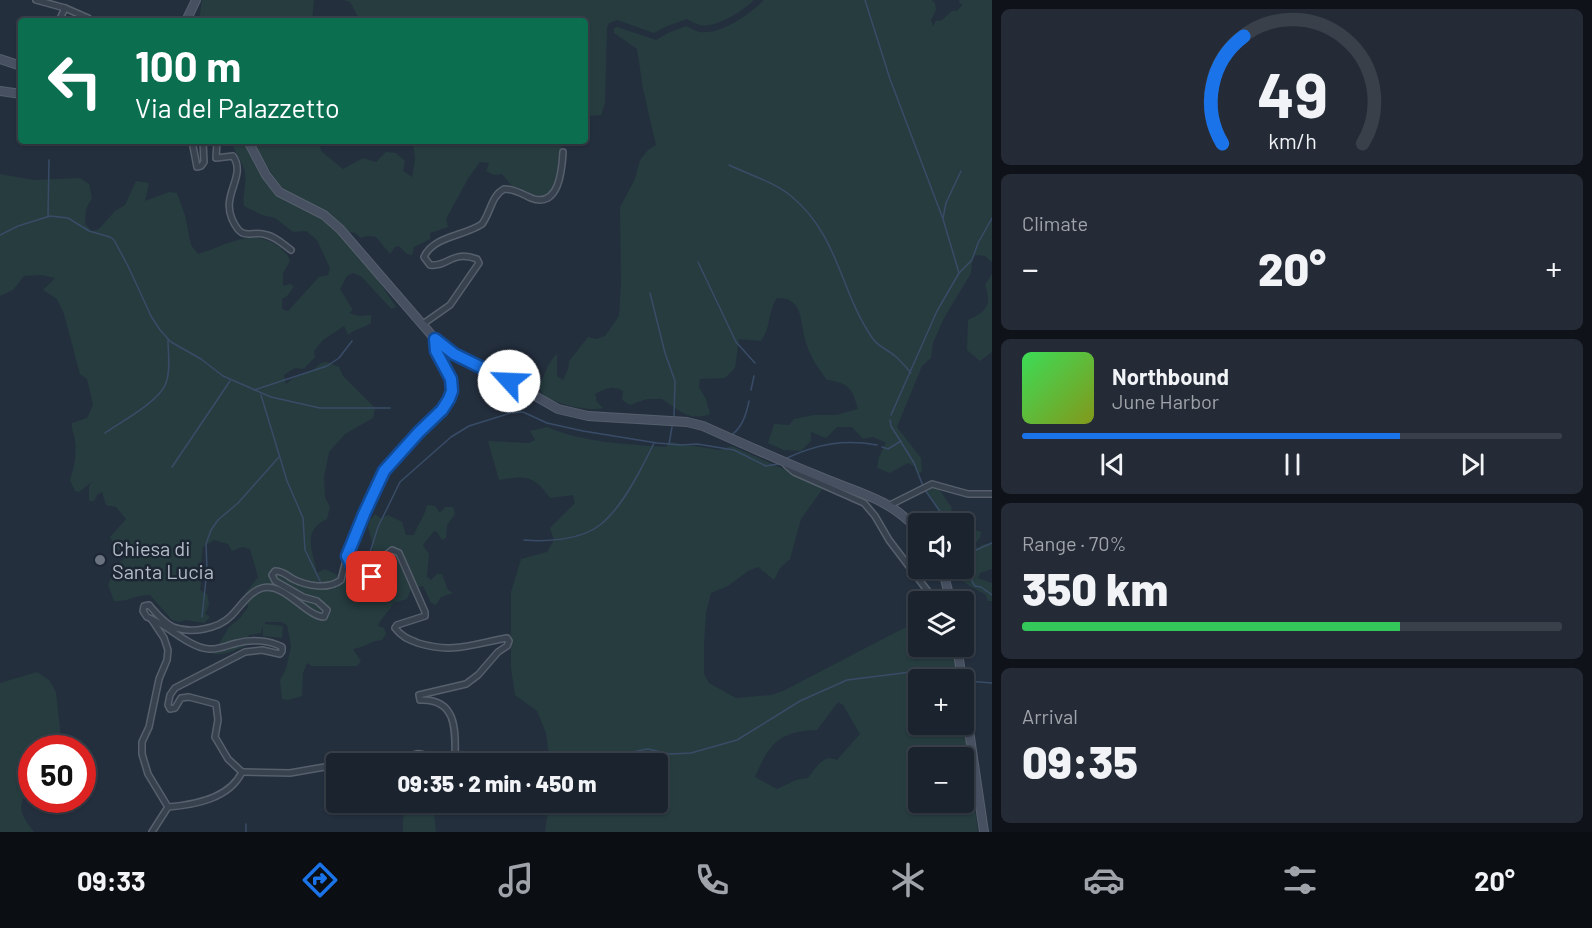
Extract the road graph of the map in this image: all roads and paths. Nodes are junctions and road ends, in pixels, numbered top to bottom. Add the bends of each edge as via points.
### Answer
1 (36, 0) edge
2 (196, 0) edge
3 (66, 8) junction
4 (61, 18) edge
5 (88, 18) dead end
6 (187, 18) edge
7 (0, 59) edge
8 (18, 65) edge
9 (0, 91) edge
10 (18, 94) edge
11 (193, 144) edge
12 (203, 144) edge
13 (217, 144) edge
14 (251, 144) edge
15 (563, 152) dead end
16 (291, 250) dead end
17 (423, 324) junction
18 (435, 339) junction
19 (777, 459) junction
20 (992, 494) edge
21 (888, 506) junction
22 (908, 520) edge
23 (347, 556) junction
24 (928, 591) edge
25 (152, 619) junction
26 (970, 735) edge
27 (455, 753) edge
28 (326, 767) edge
29 (242, 772) junction
30 (168, 807) junction
31 (152, 832) edge
32 (984, 832) edge

1 - 3 street
2 - 6 main road
3 - 4 street
3 - 5 street
7 - 8 main road
9 - 10 main road
11 - 12 street via 197,167 204,162
13 - 16 street via 216,158 233,156 236,161 238,172 229,205 238,230 248,235 269,235
14 - 17 main road via 279,192 324,215 340,229
15 - 17 street via 558,187 553,194 540,199 504,189 493,199 482,224 425,253 430,266 458,256 477,259 479,263 450,305
17 - 18 main road
18 - 19 main road via 454,354 558,409 588,416 687,422
18 - 23 street via 436,351 451,379 449,399 384,471
19 - 21 main road via 861,491
19 - 24 street via 794,472 864,503
20 - 21 street via 968,494 939,484
21 - 22 main road
23 - 25 street via 341,580 325,587 300,582 283,571 272,575 274,581 291,591 317,601 327,610 324,617 273,588 262,588 213,627 173,627 149,605 144,606 145,616
23 - 27 street via 357,576 366,579 372,577 392,549 399,553 425,612 425,616 395,627 405,639 447,649 509,640 466,684 419,696 420,700 445,708 454,720
25 - 29 street via 209,649 240,641 282,647 280,654 245,652 175,688 170,695 170,709 181,698 189,697 216,704 215,737 228,759
25 - 30 street via 168,650 142,754 148,774
26 - 32 main road
28 - 29 street via 290,773
29 - 30 street via 206,801
30 - 31 street

